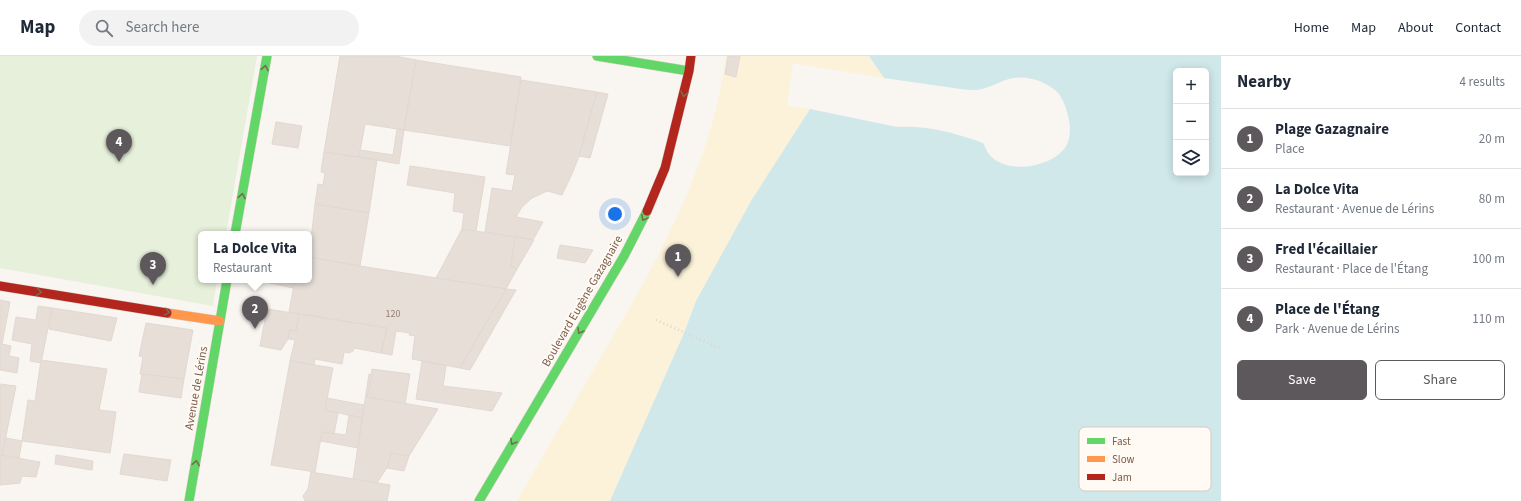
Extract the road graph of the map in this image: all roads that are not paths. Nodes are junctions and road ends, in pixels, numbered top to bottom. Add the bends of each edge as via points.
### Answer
1 (267, 56) edge
2 (597, 56) edge
3 (691, 56) edge
4 (689, 71) junction
5 (236, 231) edge
6 (226, 283) edge
7 (0, 286) edge
8 (220, 321) junction
9 (189, 501) edge
10 (479, 501) edge

5 -> 1 street
2 - 4 street
3 - 4 street, Boulevard Eugène Gazagnaire
4 -> 10 street, Boulevard Eugène Gazagnaire via 665,168 647,212 624,256
6 - 8 street, Avenue de Lérins
7 -> 8 street
9 -> 8 street, Avenue de Lérins

